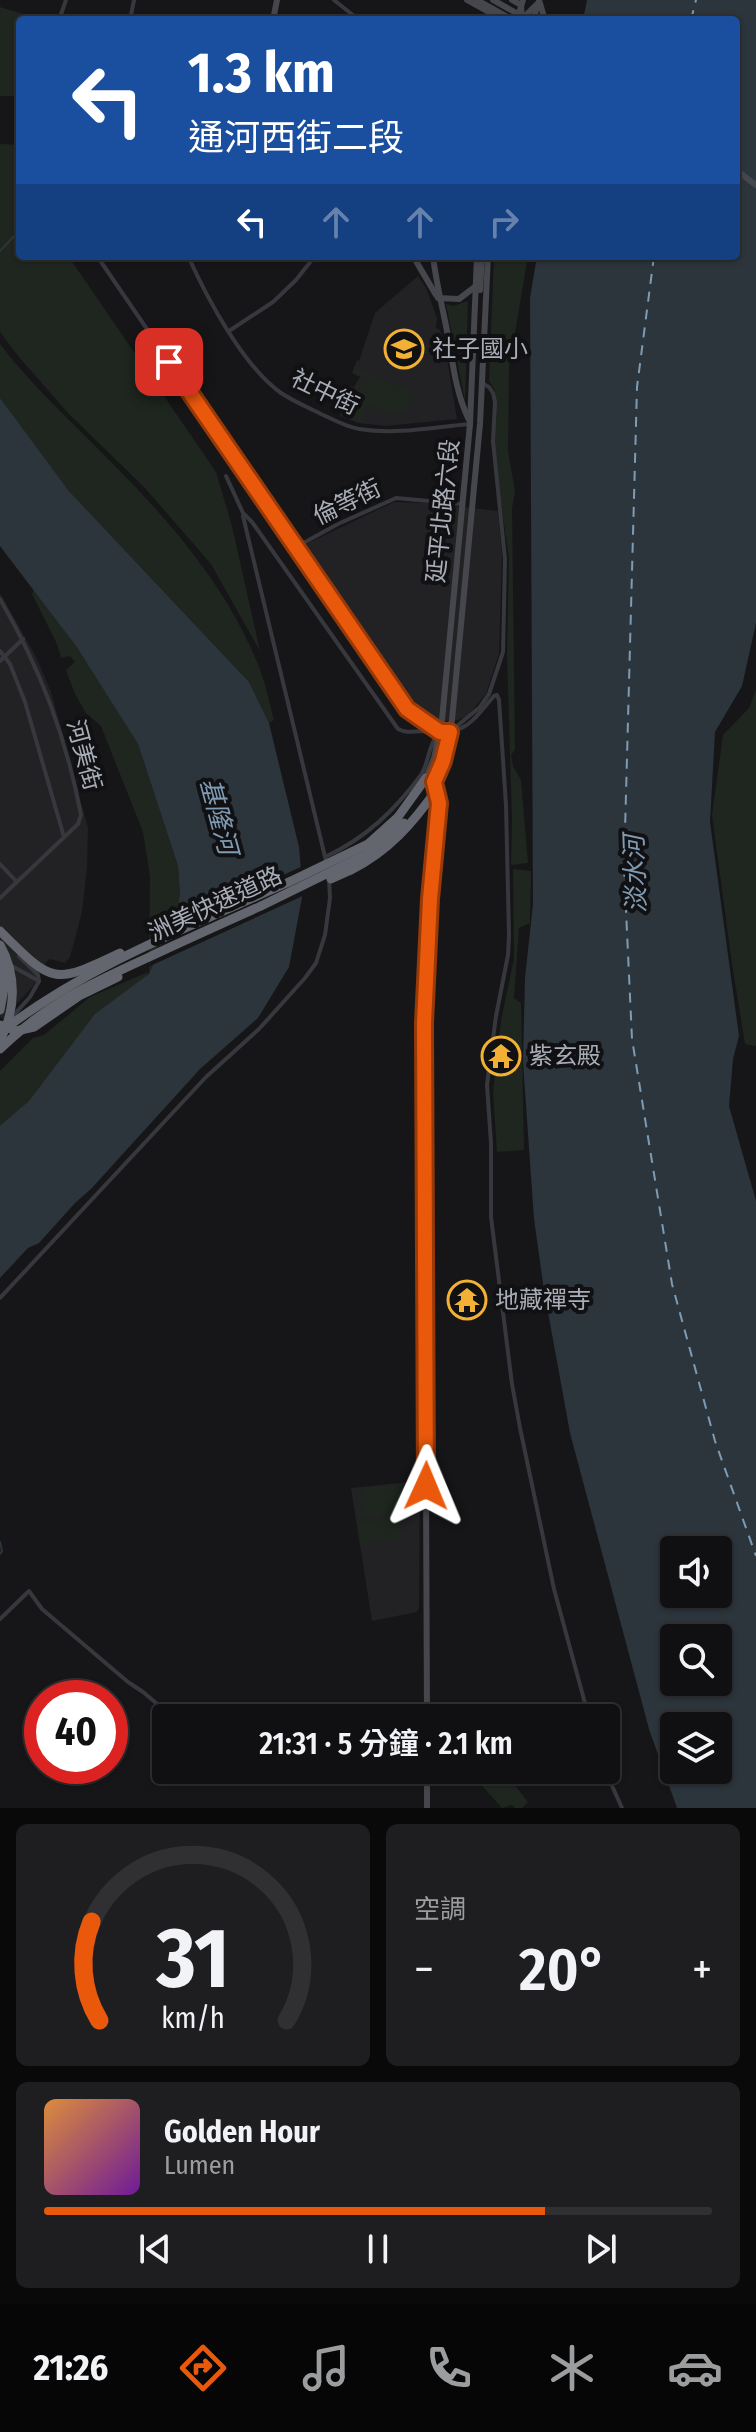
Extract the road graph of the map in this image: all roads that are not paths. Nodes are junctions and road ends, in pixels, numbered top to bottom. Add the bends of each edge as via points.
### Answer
1 (334, 0) edge
2 (467, 0) edge
3 (477, 0) edge
4 (489, 0) edge
5 (500, 0) edge
6 (512, 0) edge
7 (538, 1) edge
8 (522, 3) edge
9 (354, 16) edge
10 (496, 16) edge
11 (516, 16) edge
12 (518, 16) edge
13 (518, 16) edge
14 (523, 16) edge
15 (525, 16) edge
16 (100, 260) edge
17 (190, 260) edge
18 (312, 260) edge
19 (415, 260) edge
20 (433, 260) edge
21 (481, 260) edge
22 (482, 260) edge
23 (482, 260) edge
24 (476, 286) junction
25 (438, 298) junction
26 (229, 331) junction
27 (482, 383) junction
28 (470, 424) junction
29 (480, 424) junction
30 (226, 476) dead end
31 (462, 504) junction
32 (243, 513) junction
33 (296, 547) junction
34 (0, 599) edge
35 (23, 639) junction
36 (0, 651) edge
37 (5, 656) junction
38 (0, 661) edge
39 (440, 732) junction
40 (450, 732) junction
41 (429, 781) junction
42 (401, 820) junction
43 (64, 837) junction
44 (325, 857) junction
45 (0, 864) edge
46 (17, 882) junction
47 (330, 885) junction
48 (0, 898) edge
49 (0, 934) edge
50 (162, 940) junction
51 (186, 940) junction
52 (5, 946) edge
53 (1, 958) edge
54 (39, 981) junction
55 (0, 1010) edge
56 (0, 1028) edge
57 (0, 1040) edge
58 (0, 1049) edge
59 (0, 1298) edge
60 (0, 1619) edge
61 (157, 1704) edge
62 (427, 1704) edge
63 (585, 1704) edge
64 (427, 1784) edge
65 (611, 1784) edge
66 (427, 1808) edge
67 (622, 1808) edge

1 - 9 street
2 - 10 main road
3 - 11 main road
4 - 12 main road, bridge
4 - 13 main road
5 - 14 main road, bridge
6 - 8 main road
7 - 15 main road
16 - 33 street
17 - 26 street, 社中街
18 - 26 street via 273,302
19 - 25 main road, 延平北路六段
20 - 25 main road, 延平北路六段
21 - 24 main road
22 - 27 main road
23 - 29 main road via 473,410
24 - 25 main road via 459,299
24 - 28 main road
25 - 28 main road, 延平北路六段
26 - 28 street, 社中街 via 262,377 281,393 345,424 392,432
27 - 29 main road
27 - 40 street via 495,402 493,441 505,559 503,652 489,694
28 - 29 main road
28 - 31 main road, 延平北路六段
29 - 40 main road, 延平北路六段
30 - 32 street
31 - 33 street, 倫等街 via 396,498
31 - 39 main road, 延平北路六段
32 - 39 street via 393,724 408,733
32 - 44 street
33 - 39 street via 407,709
34 - 35 street, 河美街
35 - 37 street
35 - 43 street, 河美街 via 54,711 76,792 80,820
36 - 37 street
37 - 38 street
37 - 43 street via 25,702
39 - 40 street
39 - 41 main road, 延平北路六段
40 - 41 main road, 延平北路六段 via 443,761
40 - 63 street via 459,732 498,697 509,935 487,1085 491,1217 520,1428 554,1590
41 - 42 highway
41 - 42 highway, 洲美快速道路
41 - 44 street via 356,841
41 - 47 street via 433,801 396,844
41 - 62 main road via 439,803 424,1023
42 - 50 highway, 洲美快速道路, bridge via 289,882
42 - 51 highway, 洲美快速道路, bridge via 390,836 362,857
43 - 46 street, 河美街
44 - 47 street
45 - 46 street
46 - 48 street, 河美街
47 - 59 street via 327,926 316,963 280,1008 206,1077
49 - 50 highway via 56,975 72,975
49 - 52 street
50 - 56 highway, 洲美快速道路 via 73,983
51 - 56 highway, bridge via 79,996 34,1027
51 - 58 highway, 洲美快速道路, bridge via 64,998
52 - 53 street via 11,957
52 - 54 street
52 - 57 highway, bridge via 13,997
53 - 54 street
53 - 55 highway, bridge
54 - 56 street
60 - 61 street via 29,1591 42,1609
64 - 66 main road
65 - 67 street

